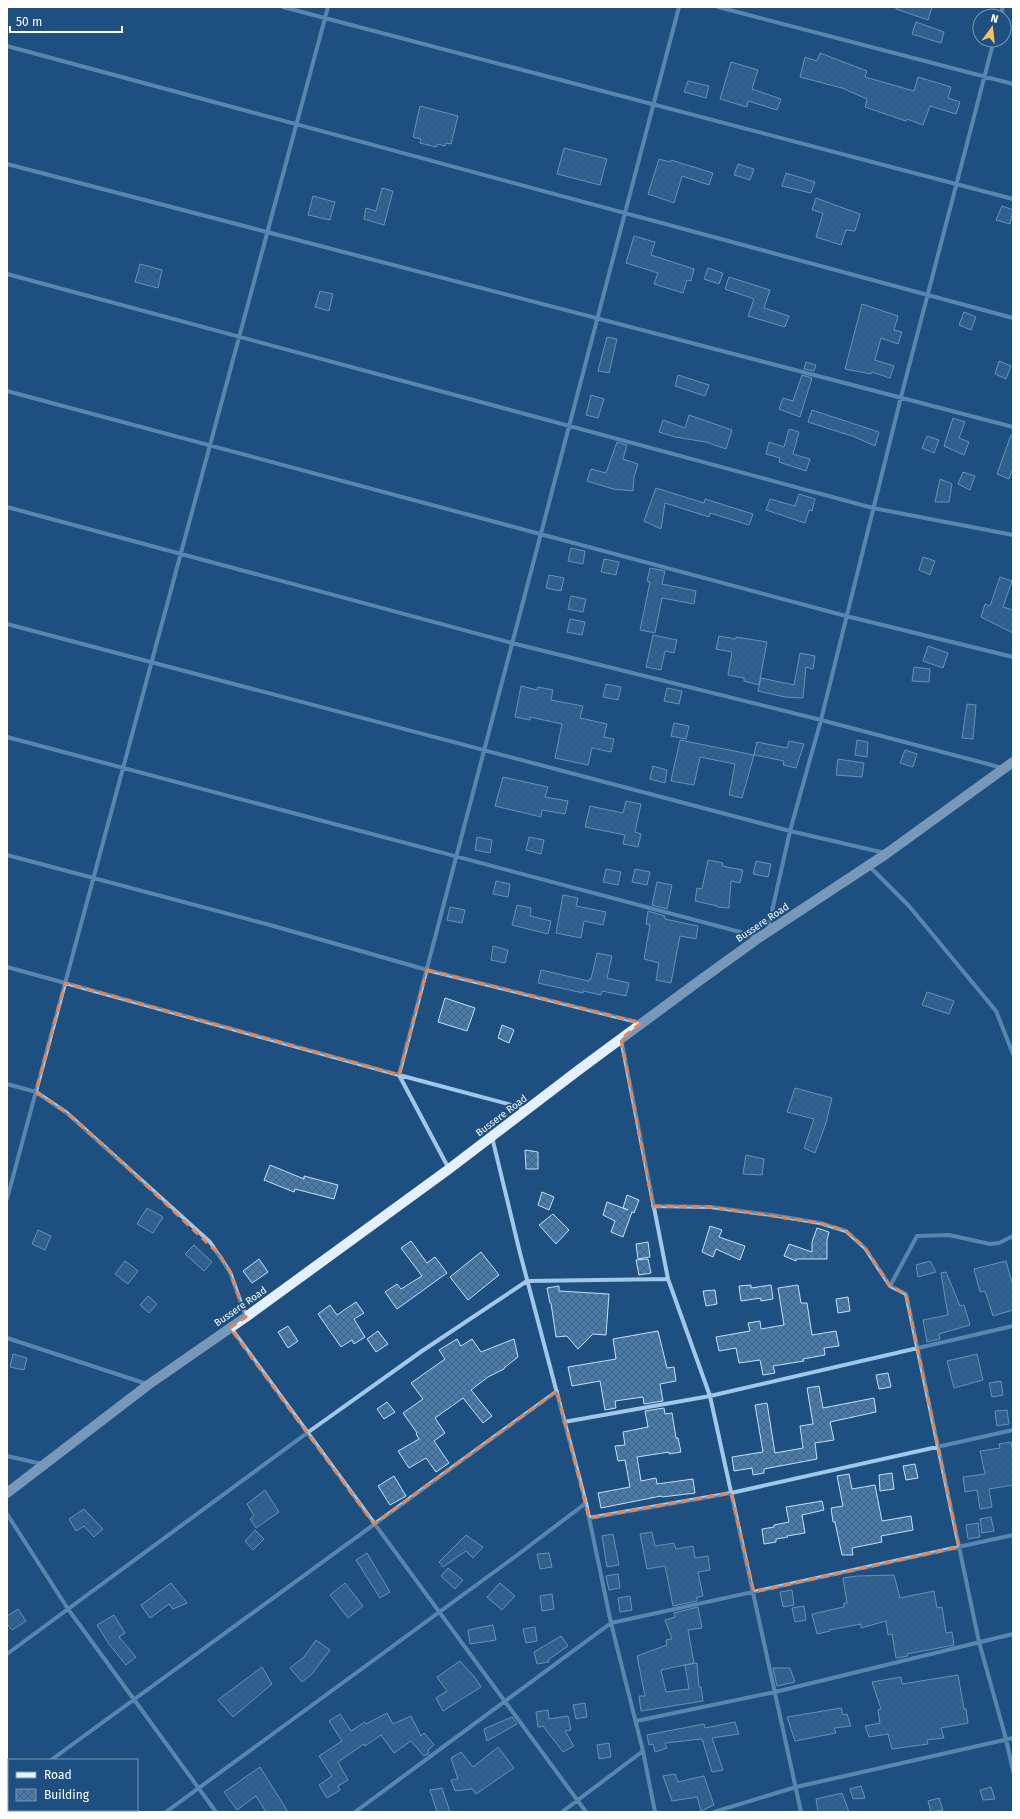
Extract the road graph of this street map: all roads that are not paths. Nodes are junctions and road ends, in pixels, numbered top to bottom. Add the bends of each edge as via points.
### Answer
1 (283, 7) edge
2 (328, 7) edge
3 (679, 7) edge
4 (718, 7) edge
5 (325, 18) junction
6 (7, 46) edge
7 (992, 48) edge
8 (985, 77) junction
9 (1013, 84) edge
10 (653, 104) junction
11 (296, 124) junction
12 (7, 164) edge
13 (957, 184) junction
14 (1013, 199) edge
15 (625, 213) junction
16 (268, 231) junction
17 (7, 274) edge
18 (928, 296) junction
19 (598, 317) junction
20 (1013, 318) edge
21 (239, 337) junction
22 (7, 391) edge
23 (901, 397) junction
24 (569, 426) junction
25 (1013, 426) edge
26 (210, 445) junction
27 (7, 507) edge
28 (873, 508) junction
29 (541, 534) junction
30 (1013, 536) edge
31 (181, 554) junction
32 (846, 616) junction
33 (7, 624) edge
34 (512, 643) junction
35 (1013, 657) edge
36 (152, 662) junction
37 (821, 720) junction
38 (7, 738) edge
39 (484, 750) junction
40 (1013, 762) edge
41 (123, 768) junction
42 (1004, 768) junction
43 (790, 831) junction
44 (886, 854) junction
45 (7, 855) edge
46 (456, 857) junction
47 (868, 865) junction
48 (93, 879) junction
49 (764, 935) junction
50 (7, 967) edge
51 (427, 970) junction
52 (65, 983) junction
53 (641, 1023) junction
54 (621, 1039) junction
55 (1013, 1054) edge
56 (399, 1075) junction
57 (7, 1084) edge
58 (36, 1092) junction
59 (528, 1109) junction
60 (492, 1137) junction
61 (449, 1169) junction
62 (7, 1199) edge
63 (653, 1206) junction
64 (1013, 1236) edge
65 (668, 1279) junction
66 (527, 1281) junction
67 (890, 1286) junction
68 (246, 1317) junction
69 (1013, 1326) edge
70 (230, 1328) junction
71 (7, 1338) edge
72 (917, 1347) junction
73 (148, 1384) junction
74 (556, 1391) junction
75 (710, 1396) junction
76 (564, 1422) junction
77 (1013, 1430) edge
78 (307, 1433) junction
79 (938, 1447) junction
80 (7, 1456) edge
81 (43, 1465) junction
82 (7, 1493) edge
83 (731, 1493) junction
84 (586, 1503) junction
85 (7, 1514) edge
86 (589, 1518) junction
87 (374, 1524) junction
88 (1013, 1535) edge
89 (959, 1547) junction
90 (754, 1592) junction
91 (68, 1609) junction
92 (439, 1612) junction
93 (611, 1624) junction
94 (1013, 1634) edge
95 (979, 1642) junction
96 (7, 1654) edge
97 (775, 1692) junction
98 (134, 1699) junction
99 (504, 1702) junction
100 (636, 1721) junction
101 (1013, 1738) edge
102 (1006, 1739) junction
103 (643, 1751) junction
104 (52, 1759) edge
105 (1013, 1771) edge
106 (796, 1787) junction
107 (199, 1788) junction
108 (577, 1801) junction
109 (166, 1812) edge
110 (216, 1812) edge
111 (355, 1812) edge
112 (562, 1812) edge
113 (586, 1812) edge
114 (655, 1812) edge
115 (714, 1812) edge
116 (801, 1812) edge

1 - 5 street
2 - 5 street
3 - 10 street
4 - 8 street
5 - 10 street
5 - 11 street
6 - 11 street
7 - 8 street
8 - 9 street
8 - 13 street
10 - 13 street
10 - 15 street
11 - 15 street
11 - 16 street
12 - 16 street
13 - 14 street
13 - 18 street
15 - 18 street
15 - 19 street
16 - 19 street
16 - 21 street
17 - 21 street
18 - 20 street
18 - 23 street
19 - 23 street
19 - 24 street
21 - 24 street
21 - 26 street
22 - 26 street
23 - 25 street
23 - 28 street
24 - 28 street
24 - 29 street
26 - 29 street
26 - 31 street
27 - 31 street
28 - 30 street
28 - 32 street
29 - 32 street
29 - 34 street
31 - 34 street
31 - 36 street
32 - 35 street
32 - 37 street
33 - 36 street
34 - 37 street
34 - 39 street
36 - 39 street
36 - 41 street
37 - 42 street
37 - 43 street
38 - 41 street
39 - 43 street
39 - 46 street
40 - 42 main road, Bussere Road
41 - 46 street
41 - 48 street
42 - 44 main road, Bussere Road
43 - 44 street
43 - 49 street
44 - 47 main road, Bussere Road
45 - 48 street
46 - 49 street
46 - 51 street
47 - 49 main road, Bussere Road
47 - 55 street via 918,917 996,1010
48 - 51 street via 270,925
48 - 52 street
49 - 53 main road, Bussere Road
50 - 52 street
51 - 53 street
51 - 56 street
52 - 56 street
52 - 58 street
53 - 54 main road, Bussere Road
54 - 59 main road, Bussere Road
54 - 63 street
56 - 59 street
56 - 61 street
57 - 58 street
58 - 62 street
58 - 68 street via 66,1113 210,1242 230,1272
59 - 60 main road, Bussere Road
60 - 61 main road, Bussere Road
60 - 66 street
61 - 68 main road, Bussere Road
63 - 65 street
63 - 67 street via 710,1207 820,1222 846,1231 865,1248
64 - 67 street via 999,1243 990,1244 949,1235 918,1236
65 - 66 street
65 - 75 street
66 - 74 street
66 - 78 street via 422,1351
67 - 72 street via 906,1294
68 - 70 main road, Bussere Road
69 - 72 street
70 - 73 main road, Bussere Road
70 - 78 street
71 - 73 street
72 - 75 street
72 - 79 street
73 - 81 main road, Bussere Road
74 - 76 street
74 - 87 street
75 - 76 street
75 - 83 street
76 - 84 street
77 - 79 street
78 - 87 street
78 - 91 street
79 - 83 street
79 - 89 street
80 - 81 street
81 - 82 main road, Bussere Road
83 - 86 street
83 - 90 street
84 - 86 street
84 - 92 street
85 - 91 street
86 - 93 street
87 - 92 street
87 - 98 street
88 - 89 street
89 - 90 street
89 - 95 street
90 - 93 street
90 - 97 street
91 - 96 street
91 - 98 street
92 - 99 street
92 - 107 street
93 - 99 street
93 - 100 street
94 - 95 street
95 - 97 street
95 - 102 street
97 - 100 street
97 - 106 street
98 - 104 street
98 - 107 street
99 - 108 street
99 - 111 street
100 - 103 street
101 - 102 street
102 - 105 street
102 - 106 street
103 - 108 street
103 - 114 street
106 - 115 street
106 - 116 street
107 - 109 street
107 - 110 street
108 - 112 street
108 - 113 street

